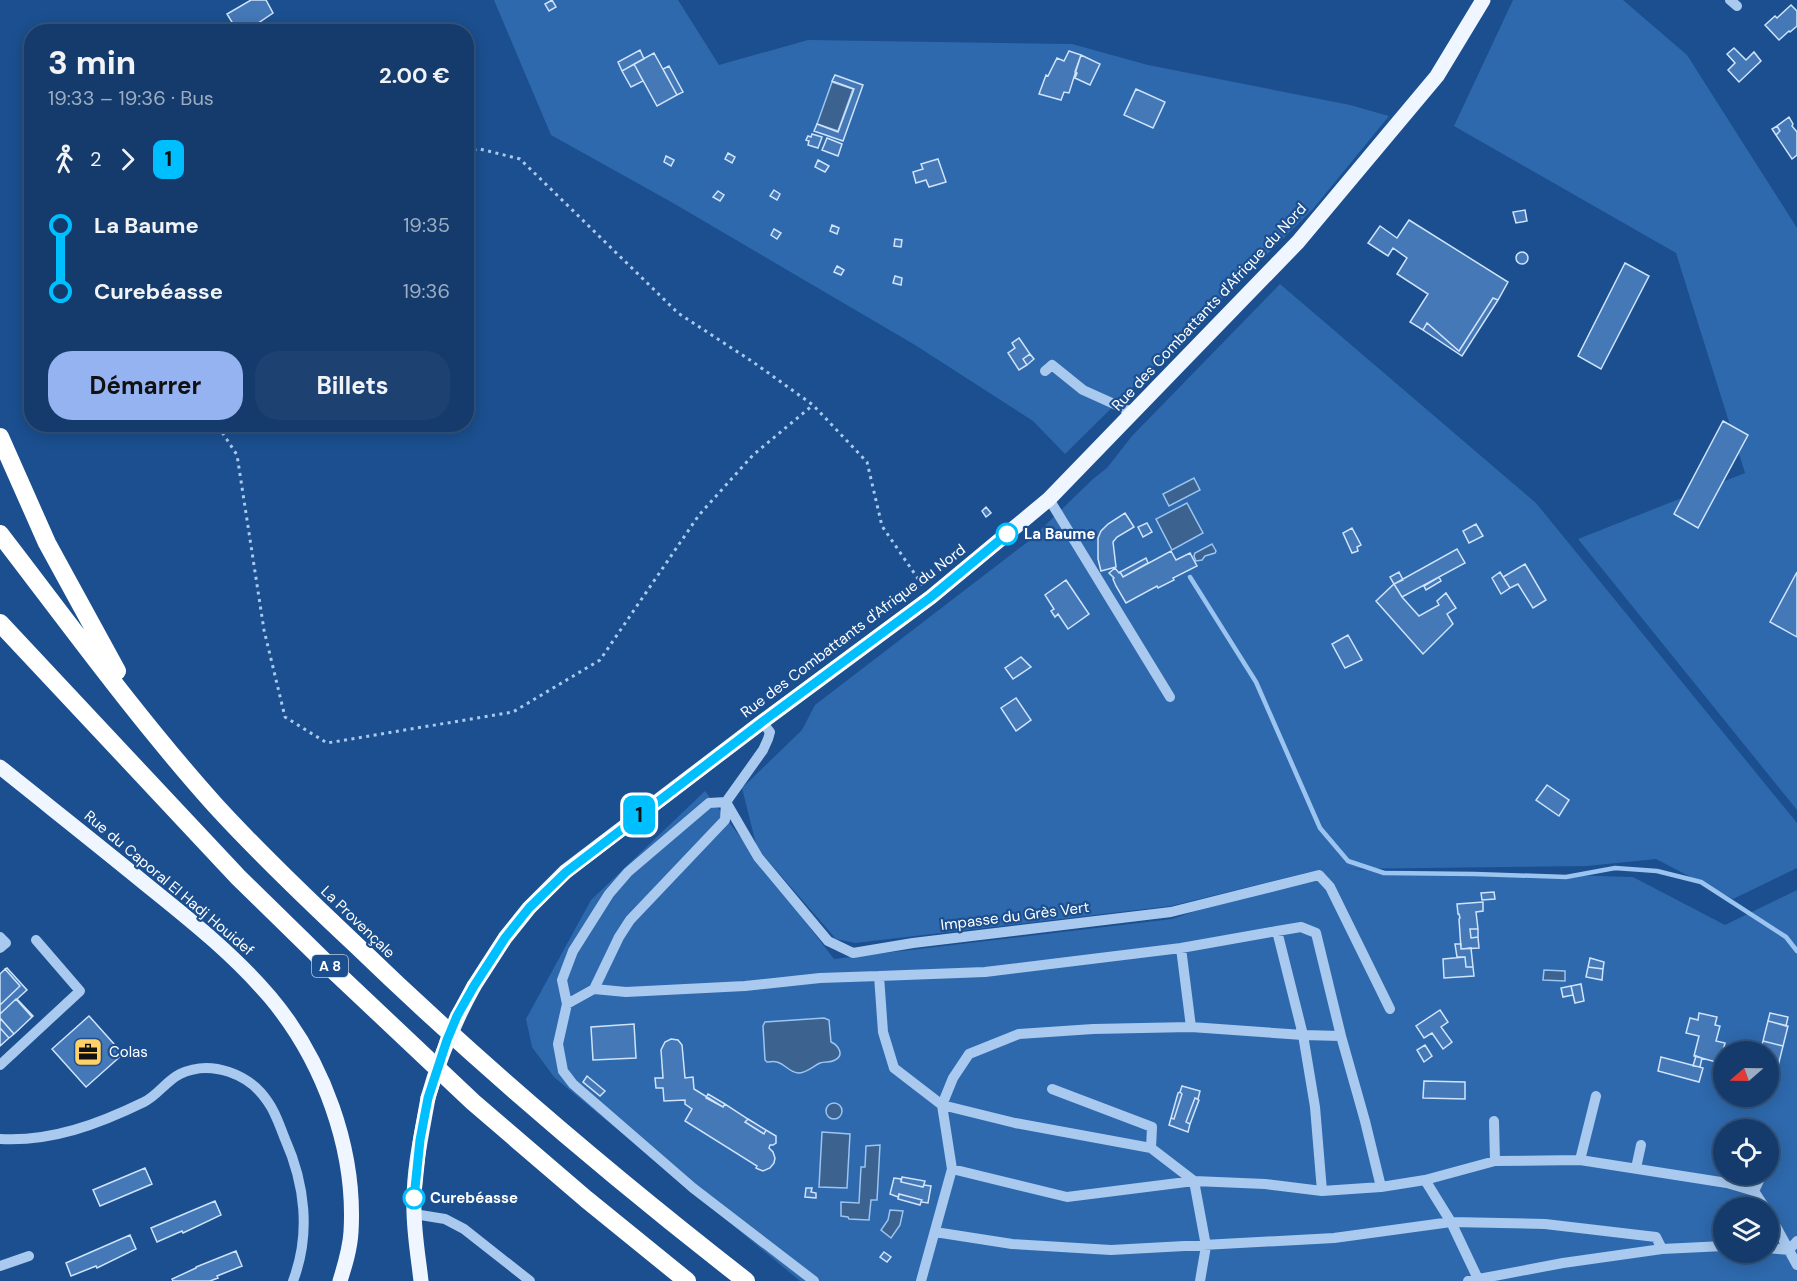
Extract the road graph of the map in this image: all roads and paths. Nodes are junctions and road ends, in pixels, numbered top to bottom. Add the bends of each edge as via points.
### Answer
1 (1483, 0) edge
2 (474, 150) edge
3 (1045, 371) dead end
4 (813, 405) junction
5 (1134, 413) junction
6 (222, 432) edge
7 (0, 437) edge
8 (1049, 499) junction
9 (0, 534) edge
10 (931, 597) junction
11 (0, 623) edge
12 (1170, 697) dead end
13 (142, 718) junction
14 (762, 722) junction
15 (0, 767) edge
16 (726, 802) junction
17 (1277, 931) junction
18 (0, 937) edge
19 (36, 940) dead end
20 (0, 948) edge
21 (1181, 948) junction
22 (879, 976) junction
23 (594, 989) junction
24 (567, 1004) junction
25 (1390, 1009) dead end
26 (1191, 1027) junction
27 (1303, 1035) junction
28 (1341, 1036) junction
29 (0, 1065) edge
30 (1052, 1089) dead end
31 (1596, 1096) dead end
32 (942, 1105) junction
33 (1494, 1122) dead end
34 (0, 1139) edge
35 (1641, 1145) dead end
36 (1151, 1148) junction
37 (1580, 1160) junction
38 (1495, 1161) junction
39 (1635, 1168) junction
40 (952, 1169) junction
41 (1425, 1180) junction
42 (1194, 1181) junction
43 (1757, 1185) edge
44 (1381, 1187) junction
45 (1322, 1191) junction
46 (1754, 1191) junction
47 (1758, 1197) edge
48 (414, 1214) junction
49 (1451, 1222) junction
50 (935, 1232) junction
51 (1779, 1232) edge
52 (1797, 1241) edge
53 (1206, 1246) junction
54 (1713, 1247) edge
55 (1662, 1249) junction
56 (1779, 1249) edge
57 (1789, 1250) junction
58 (29, 1257) dead end
59 (1797, 1265) edge
60 (0, 1266) edge
61 (1475, 1280) edge
62 (293, 1281) edge
63 (340, 1281) edge
64 (421, 1281) edge
65 (530, 1281) edge
66 (687, 1281) edge
67 (746, 1281) edge
68 (814, 1281) edge
69 (921, 1281) edge
70 (1200, 1281) edge

1 - 5 main road, Rue des Combattants d'Afrique du Nord via 1437,76 1298,242
2 - 4 path via 520,159 678,314
3 - 5 street via 1052,365 1083,390
4 - 6 path via 753,455 699,515 600,660 513,712 327,743 285,717 264,630 237,455
4 - 10 path via 867,462 882,526
5 - 8 main road, Rue des Combattants d'Afrique du Nord
7 - 13 highway via 47,543
8 - 10 main road, Rue des Combattants d'Afrique du Nord
8 - 12 street
9 - 13 highway, La Provençale / A 8
10 - 14 main road, Rue des Combattants d'Afrique du Nord
11 - 66 highway, A 8 via 238,877 331,968 482,1110
13 - 67 highway, La Provençale / A 8 via 218,807 398,985 543,1116
14 - 16 street via 770,732 768,740
14 - 48 main road, Rue des Combattants d'Afrique du Nord, bridge via 566,872 505,938 474,986 447,1040 428,1098 420,1140
15 - 63 main road, Rue du Caporal El Hadj Houidef via 223,948 285,1017 326,1091 345,1155 352,1206 351,1235
16 - 23 street via 725,820 630,920
16 - 24 street via 709,802 628,872 609,894 573,951 562,981
16 - 25 street, Impasse du Grès Vert via 758,856 828,941 853,953 1171,912 1319,875 1330,886
17 - 21 street
17 - 27 street
17 - 28 street via 1301,927 1316,933
18 - 20 street via 6,943
19 - 29 street via 81,991
21 - 22 street via 985,972
21 - 26 street
22 - 23 street via 626,992
22 - 32 street via 883,1032 894,1068
23 - 24 street
24 - 68 street via 558,1044 563,1071 573,1084 693,1188
26 - 27 street
26 - 32 street via 1019,1034 969,1054
27 - 28 street
27 - 45 street
28 - 44 street
30 - 36 street via 1152,1127
31 - 37 street
32 - 36 street
32 - 40 street
33 - 38 street
34 - 62 street via 55,1135 88,1125 148,1100 172,1079 187,1072 216,1069 241,1077 269,1103 297,1172 304,1231
35 - 39 street
36 - 42 street
37 - 38 street
37 - 39 street
38 - 41 street
39 - 46 street
40 - 42 street via 1067,1197
40 - 50 street
41 - 44 street
41 - 49 street
42 - 45 street
42 - 53 street
43 - 46 street
44 - 45 street
46 - 47 street
48 - 64 main road, Rue des Combattants d'Afrique du Nord
48 - 65 street via 445,1219 464,1229
49 - 53 street via 1334,1238
49 - 55 street via 1545,1224 1656,1237
49 - 61 street
50 - 53 street via 1012,1244 1111,1250
50 - 69 street
51 - 57 street
52 - 57 street
53 - 70 street
54 - 55 street
55 - 61 street
56 - 57 street
57 - 59 street
58 - 60 street

